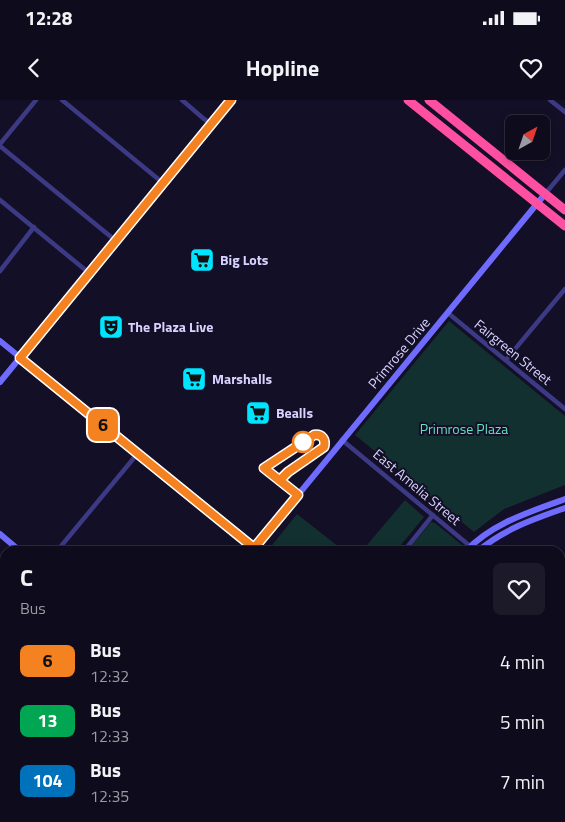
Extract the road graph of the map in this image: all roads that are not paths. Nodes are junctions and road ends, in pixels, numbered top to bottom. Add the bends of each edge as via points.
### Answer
1 (36, 100) edge
2 (62, 100) edge
3 (182, 100) edge
4 (231, 100) edge
5 (408, 100) edge
6 (427, 100) edge
7 (550, 100) edge
8 (419, 109) junction
9 (565, 112) edge
10 (212, 124) junction
11 (0, 145) edge
12 (565, 170) edge
13 (163, 183) junction
14 (545, 194) junction
15 (0, 200) edge
16 (537, 204) junction
17 (565, 210) edge
18 (565, 226) edge
19 (34, 228) junction
20 (116, 241) junction
21 (0, 271) edge
22 (89, 273) junction
23 (565, 289) edge
24 (448, 313) junction
25 (0, 341) edge
26 (20, 358) junction
27 (506, 360) junction
28 (0, 382) edge
29 (565, 408) edge
30 (342, 440) junction
31 (138, 453) junction
32 (565, 499) edge
33 (565, 508) edge
34 (434, 515) junction
35 (0, 534) edge
36 (14, 546) edge
37 (61, 546) edge
38 (250, 546) edge
39 (258, 546) edge
40 (408, 546) edge
41 (465, 546) edge
42 (471, 546) edge
43 (484, 546) edge

1 - 11 street
2 - 13 street
3 - 10 street
4 - 10 street
5 - 8 highway
6 - 8 street
6 - 14 highway
7 - 9 street
8 - 16 highway
10 - 13 street
11 - 20 street
12 - 14 street, Primrose Drive
13 - 20 street
14 - 16 street, Primrose Drive
14 - 17 highway
15 - 19 street
16 - 18 highway
16 - 24 street, Primrose Drive
19 - 21 street
19 - 22 street
20 - 22 street
22 - 26 street
23 - 27 street
24 - 27 street, Fairgreen Street
24 - 30 street, Primrose Drive
25 - 26 street
26 - 28 street
26 - 31 street
27 - 29 street, Fairgreen Street
30 - 34 street, East Amelia Street
30 - 39 street, Primrose Drive
31 - 37 street
31 - 38 street
32 - 42 street via 513,518
33 - 43 street via 522,523
34 - 40 street
34 - 41 street, East Amelia Street
35 - 36 street

